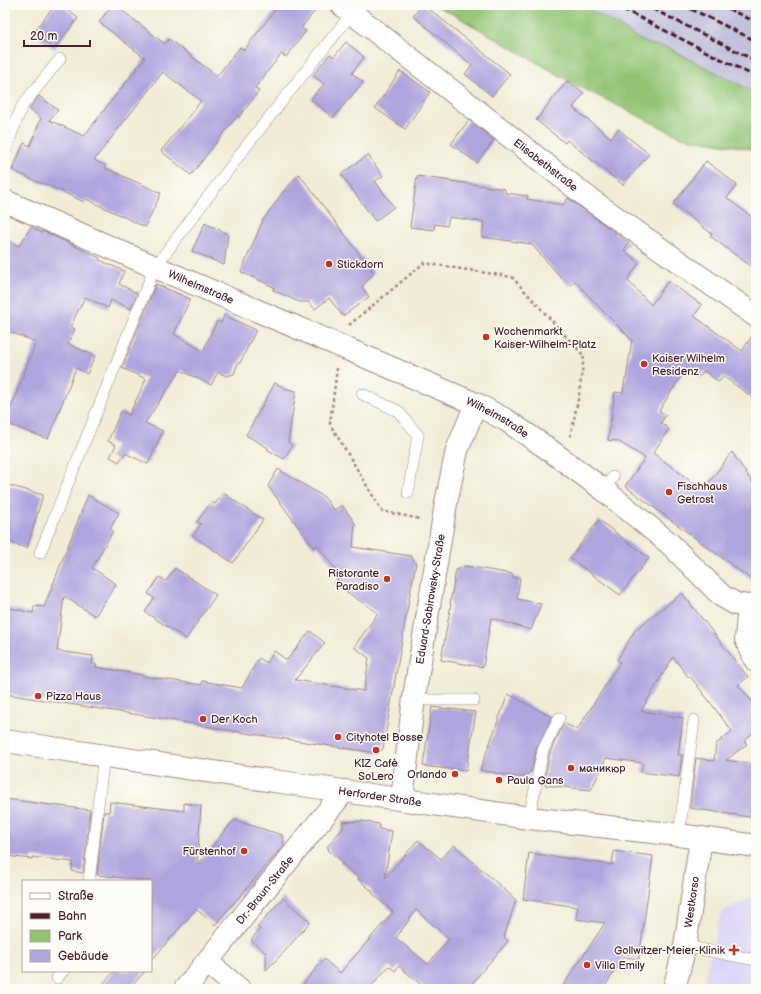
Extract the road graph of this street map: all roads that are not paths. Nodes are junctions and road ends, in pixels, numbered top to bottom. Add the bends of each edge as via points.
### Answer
1 (347, 9) edge
2 (60, 59) dead end
3 (5, 151) edge
4 (5, 201) edge
5 (155, 267) junction
6 (756, 316) edge
7 (362, 394) dead end
8 (476, 404) junction
9 (408, 493) dead end
10 (40, 553) dead end
11 (753, 606) edge
12 (756, 660) edge
13 (414, 697) junction
14 (474, 700) dead end
15 (559, 718) dead end
16 (694, 720) dead end
17 (5, 741) edge
18 (104, 756) junction
19 (344, 791) junction
20 (402, 799) junction
21 (529, 818) junction
22 (680, 835) junction
23 (701, 838) junction
24 (756, 846) edge
25 (89, 880) edge
26 (685, 946) junction
27 (756, 960) edge
28 (207, 962) junction
29 (185, 989) edge
30 (239, 989) edge
31 (674, 989) edge

1 - 5 lane, Wilhelmstraße
1 - 6 street, Elisabethstraße via 591,200
2 - 3 lane via 22,106
4 - 5 street, Wilhelmstraße
5 - 8 street, Wilhelmstraße
5 - 10 lane, Wilhelmstraße
7 - 9 lane via 398,411 418,435
8 - 11 street, Wilhelmstraße via 506,420 564,460 609,484 722,596 736,604
8 - 13 street, Eduard-Sabirowsky-Straße via 457,450
11 - 12 street, Wilhelmstraße via 746,639
13 - 14 lane via 429,700
13 - 20 street, Eduard-Sabirowsky-Straße
15 - 21 lane via 543,750
16 - 22 lane
17 - 18 street, Herforder Straße
18 - 19 street, Herforder Straße
18 - 25 lane
19 - 20 street, Herforder Straße
19 - 28 street, Dr.-Braun-Straße
20 - 21 street, Herforder Straße
21 - 22 street, Herforder Straße
22 - 23 street, Herforder Straße
23 - 24 street, Herforder Straße
23 - 26 street, Westkorso
26 - 27 lane
26 - 31 street, Westkorso
28 - 29 street, Dr.-Braun-Straße
28 - 30 street

